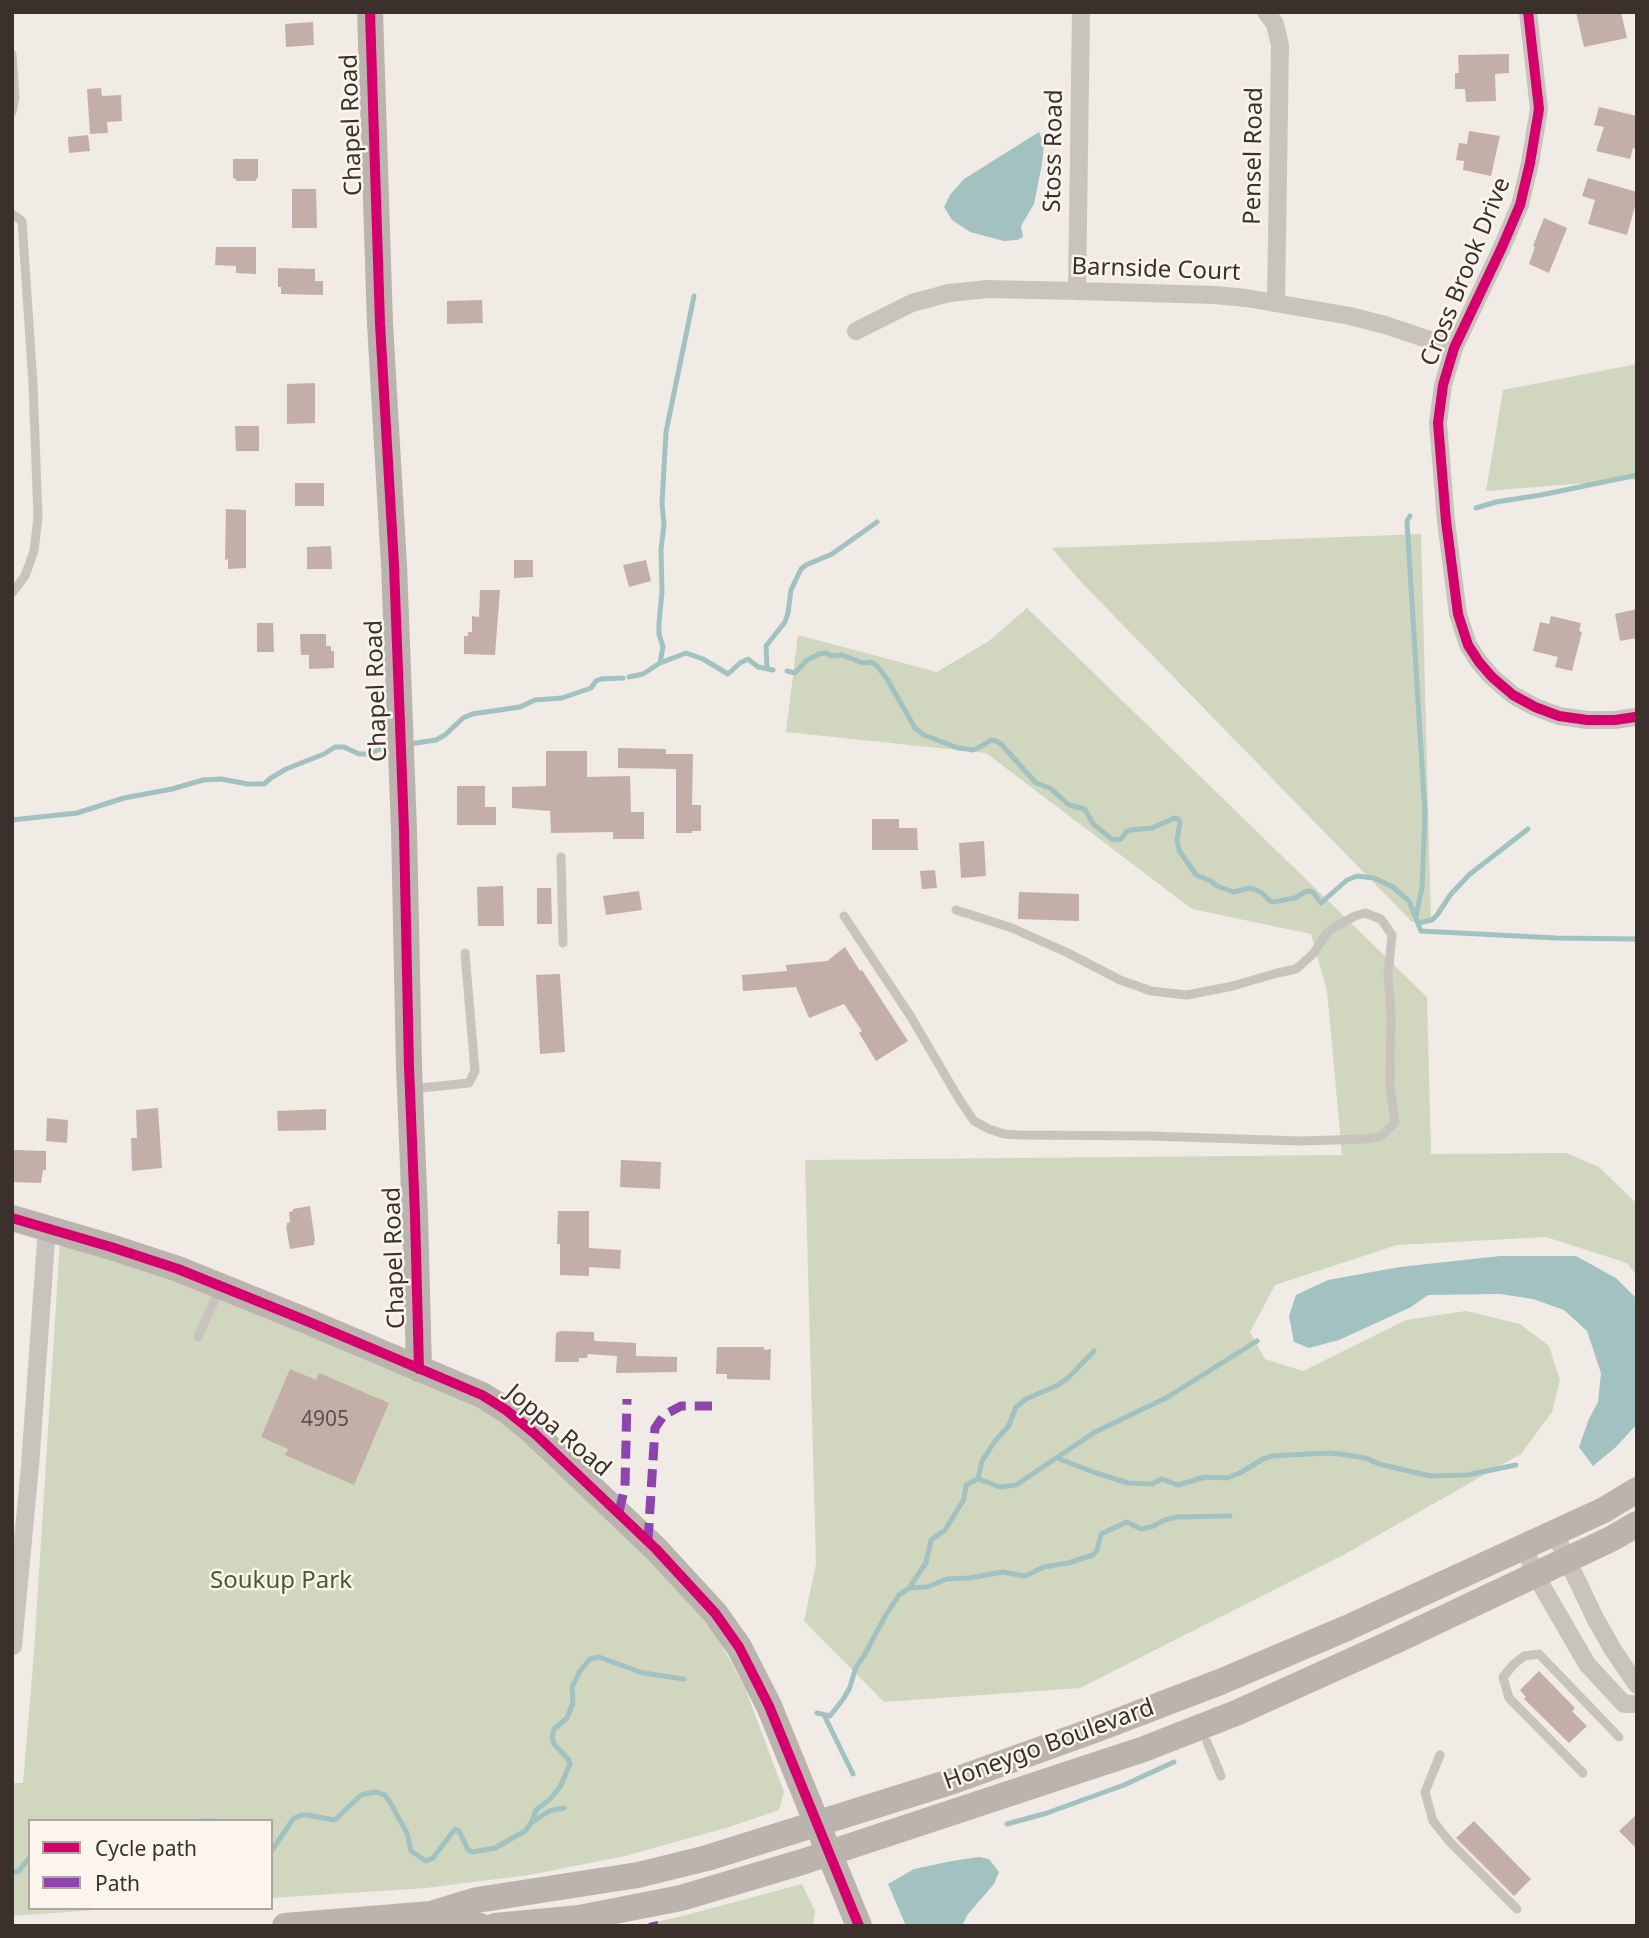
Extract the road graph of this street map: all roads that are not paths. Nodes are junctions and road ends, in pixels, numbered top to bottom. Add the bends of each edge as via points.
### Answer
1 (370, 12) edge
2 (1081, 12) edge
3 (1266, 12) edge
4 (1528, 12) edge
5 (12, 54) edge
6 (12, 112) edge
7 (12, 214) edge
8 (1077, 291) junction
9 (1276, 303) junction
10 (856, 331) dead end
11 (1454, 348) junction
12 (12, 593) edge
13 (1636, 713) edge
14 (561, 857) dead end
15 (956, 910) dead end
16 (844, 916) dead end
17 (563, 943) dead end
18 (465, 953) dead end
19 (410, 1090) junction
20 (12, 1218) edge
21 (46, 1228) junction
22 (220, 1286) junction
23 (198, 1337) dead end
24 (419, 1369) junction
25 (21, 1466) edge
26 (1637, 1490) edge
27 (1637, 1524) edge
28 (1555, 1532) junction
29 (1522, 1547) junction
30 (1567, 1559) junction
31 (1536, 1573) junction
32 (13, 1646) edge
33 (1637, 1685) edge
34 (1637, 1704) edge
35 (1619, 1737) dead end
36 (1207, 1742) dead end
37 (1440, 1755) dead end
38 (1583, 1773) dead end
39 (1221, 1776) dead end
40 (817, 1823) junction
41 (829, 1853) junction
42 (1517, 1909) dead end
43 (431, 1914) junction
44 (285, 1926) edge
45 (480, 1926) edge
46 (495, 1926) edge
47 (859, 1926) edge

1 - 19 main road, Chapel Road via 404,831
2 - 8 street, Stoss Road
3 - 9 street, Pensel Road via 1275,24 1280,45
4 - 11 street, Cross Brook Drive via 1539,109 1530,163 1520,205
5 - 6 lane
7 - 12 lane via 22,221 38,517 26,576
8 - 9 street, Barnside Court via 1215,295
8 - 10 street, Barnside Court via 949,293 912,303
9 - 11 street, Barnside Court via 1350,316
11 - 13 street, Cross Brook Drive via 1438,423 1458,614 1468,645 1492,677 1535,707 1587,720 1615,720
14 - 17 lane
15 - 16 lane via 1012,928 1140,987 1187,995 1296,969 1335,927 1365,913 1381,919 1392,935 1388,975 1395,1123 1373,1138 1300,1141 1019,1135 989,1129 975,1121 959,1099
18 - 19 lane via 475,1071 470,1083
19 - 24 main road, Chapel Road
20 - 21 main road, Joppa Road
21 - 22 main road, Joppa Road
21 - 25 street
22 - 23 lane
22 - 24 main road, Joppa Road
24 - 40 main road, Joppa Road via 506,1409 611,1504 696,1591 751,1668
25 - 32 street
26 - 28 main road, Honeygo Boulevard
27 - 30 main road, Honeygo Boulevard
28 - 29 main road, Honeygo Boulevard
28 - 30 street
29 - 31 street
29 - 40 main road, Honeygo Boulevard via 1220,1682 953,1781
30 - 31 main road, Honeygo Boulevard
30 - 33 street via 1595,1618
31 - 34 street via 1587,1664 1624,1704
31 - 41 main road, Honeygo Boulevard via 1236,1713 1144,1749
35 - 38 lane via 1539,1654 1524,1656 1514,1664 1503,1677 1509,1698
36 - 39 lane
37 - 42 lane via 1425,1793 1433,1821
40 - 41 main road, Joppa Road
40 - 43 main road, Honeygo Boulevard via 670,1868 477,1900
41 - 46 main road, Honeygo Boulevard via 681,1899 579,1919
41 - 47 main road, Joppa Road
43 - 44 main road, Honeygo Boulevard
43 - 45 main road, Honeygo Boulevard

